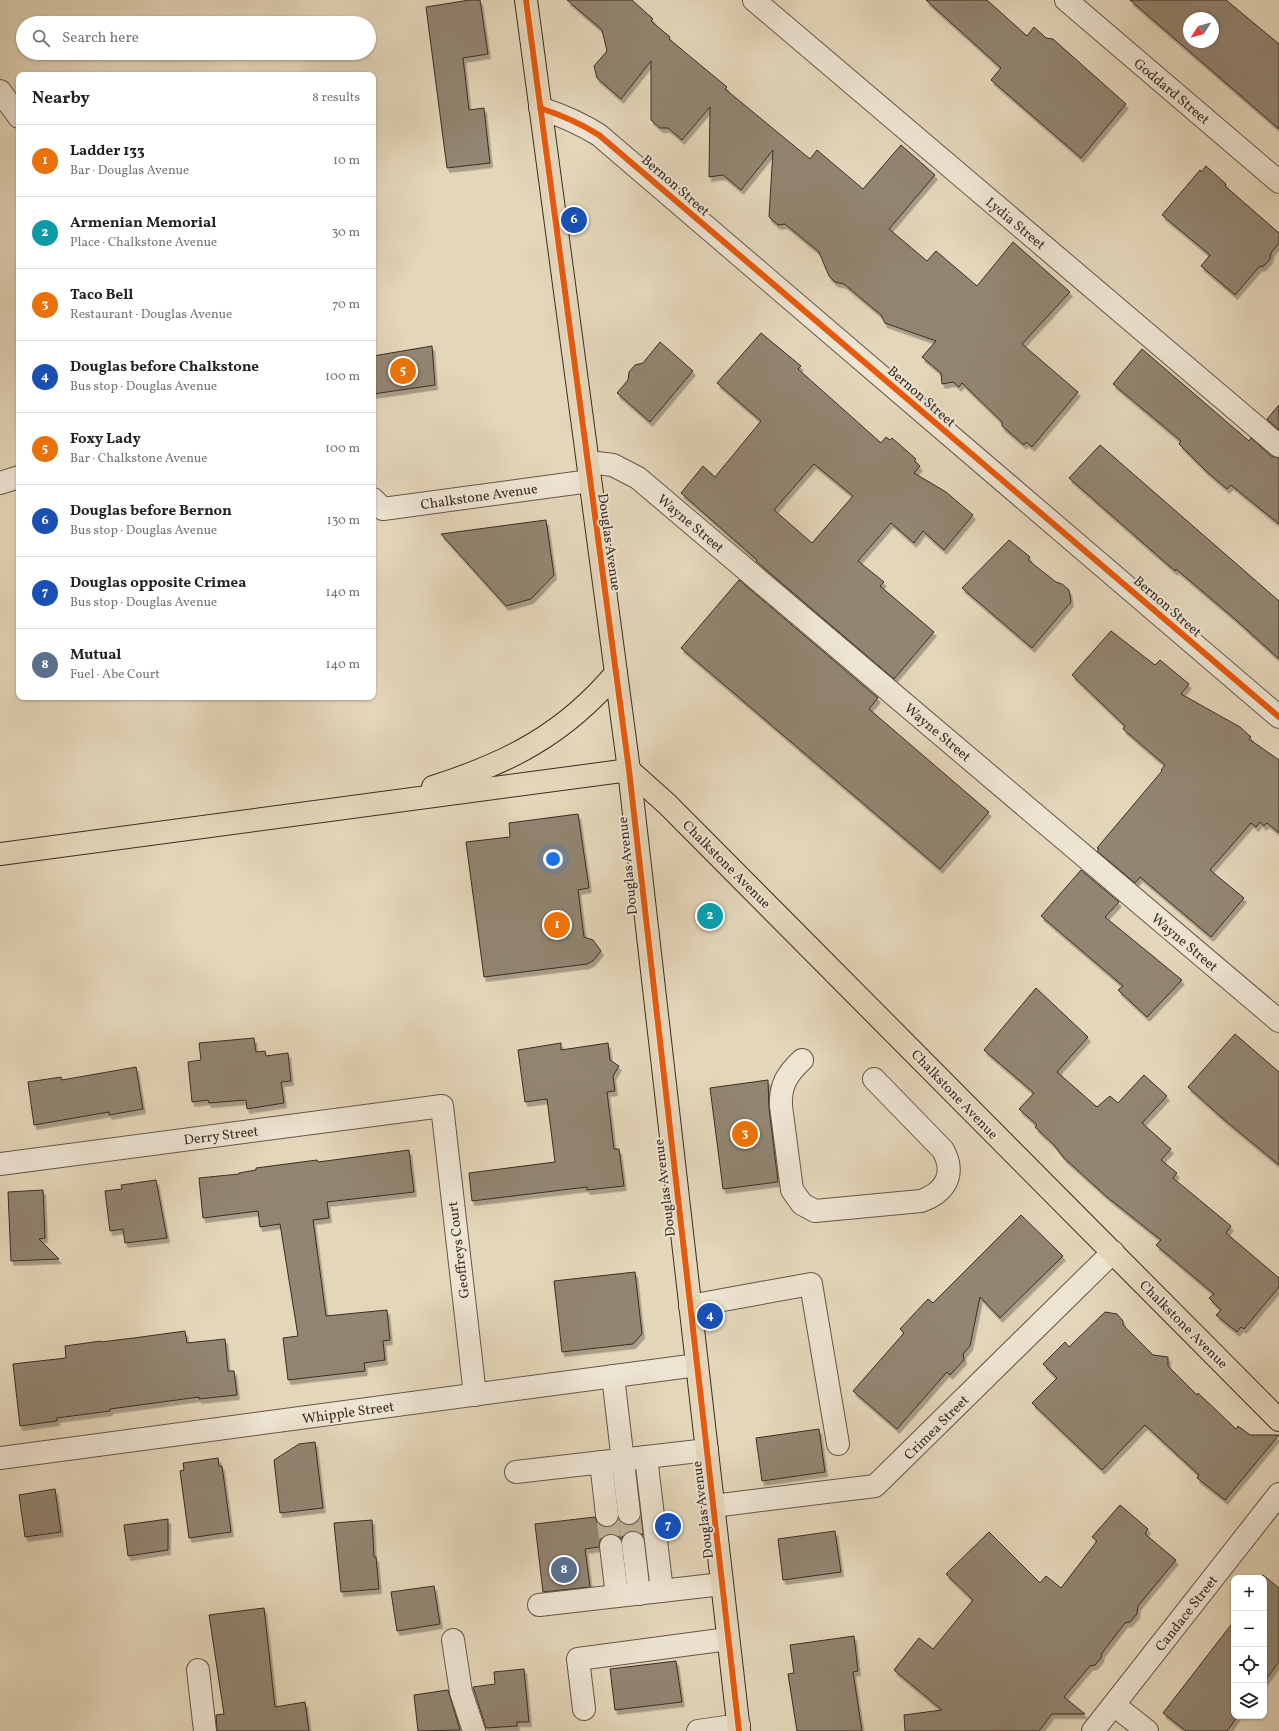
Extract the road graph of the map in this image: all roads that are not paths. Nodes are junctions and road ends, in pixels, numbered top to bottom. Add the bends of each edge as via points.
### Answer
1 (526, 0) edge
2 (754, 0) edge
3 (1066, 0) edge
4 (0, 91) edge
5 (540, 108) junction
6 (16, 113) edge
7 (1279, 182) edge
8 (1279, 446) edge
9 (589, 472) junction
10 (16, 479) edge
11 (0, 483) edge
12 (376, 502) edge
13 (616, 673) junction
14 (1279, 717) edge
15 (629, 770) junction
16 (382, 803) junction
17 (0, 854) edge
18 (1279, 1021) edge
19 (802, 1060) dead end
20 (874, 1079) dead end
21 (442, 1106) joint
22 (0, 1164) edge
23 (1112, 1252) junction
24 (690, 1306) junction
25 (697, 1365) junction
26 (613, 1376) junction
27 (475, 1395) junction
28 (1279, 1420) edge
29 (838, 1444) dead end
30 (707, 1450) junction
31 (646, 1457) junction
32 (0, 1458) edge
33 (623, 1460) junction
34 (601, 1462) junction
35 (516, 1472) dead end
36 (1279, 1494) edge
37 (713, 1506) junction
38 (629, 1513) tunnel mouth
39 (607, 1515) tunnel mouth
40 (633, 1543) tunnel mouth
41 (611, 1546) tunnel mouth
42 (722, 1584) junction
43 (662, 1591) junction
44 (639, 1594) junction
45 (617, 1596) junction
46 (539, 1605) dead end
47 (728, 1639) junction
48 (454, 1640) dead end
49 (198, 1670) dead end
50 (1114, 1705) junction
51 (584, 1709) dead end
52 (739, 1728) edge
53 (205, 1731) edge
54 (474, 1731) edge
55 (698, 1731) edge
56 (1093, 1731) edge
57 (1147, 1731) edge

1 - 5 main road, Douglas Avenue
2 - 8 street, Lydia Street
3 - 7 street, Goddard Street
4 - 6 street
5 - 9 main road, Douglas Avenue
5 - 14 street, Bernon Street via 563,115 599,135
9 - 12 street, Chalkstone Avenue via 383,509
9 - 13 main road, Douglas Avenue
9 - 18 street, Wayne Street via 613,465 638,478
10 - 11 street
13 - 15 main road, Douglas Avenue
13 - 16 main road via 573,718 534,744 484,768
15 - 16 main road
15 - 23 main road, Chalkstone Avenue via 667,804
15 - 24 main road, Douglas Avenue
16 - 17 main road
19 - 20 street via 784,1080 780,1096 792,1190 802,1204 815,1211 921,1200 937,1194 947,1180 949,1164 943,1150
21 - 22 street, Derry Street
21 - 27 street, Geoffreys Court
23 - 28 main road, Chalkstone Avenue
23 - 37 street, Crimea Street via 876,1486
24 - 25 main road, Douglas Avenue
24 - 29 street via 811,1284
25 - 26 street, Whipple Street
25 - 30 main road, Douglas Avenue
26 - 27 street, Whipple Street
26 - 33 street
27 - 32 street, Whipple Street
30 - 31 street
30 - 37 main road, Douglas Avenue
31 - 33 street
31 - 43 street
33 - 34 street
33 - 38 street
34 - 35 street
34 - 39 street
36 - 50 street, Candace Street
37 - 42 main road, Douglas Avenue
40 - 44 street
41 - 45 street
42 - 43 street
42 - 47 main road, Douglas Avenue
43 - 44 street
44 - 45 street
45 - 46 street
47 - 51 street via 578,1659
47 - 52 main road, Douglas Avenue
48 - 54 street via 460,1692
49 - 53 street
50 - 56 street, Candace Street
50 - 57 street
52 - 55 street

